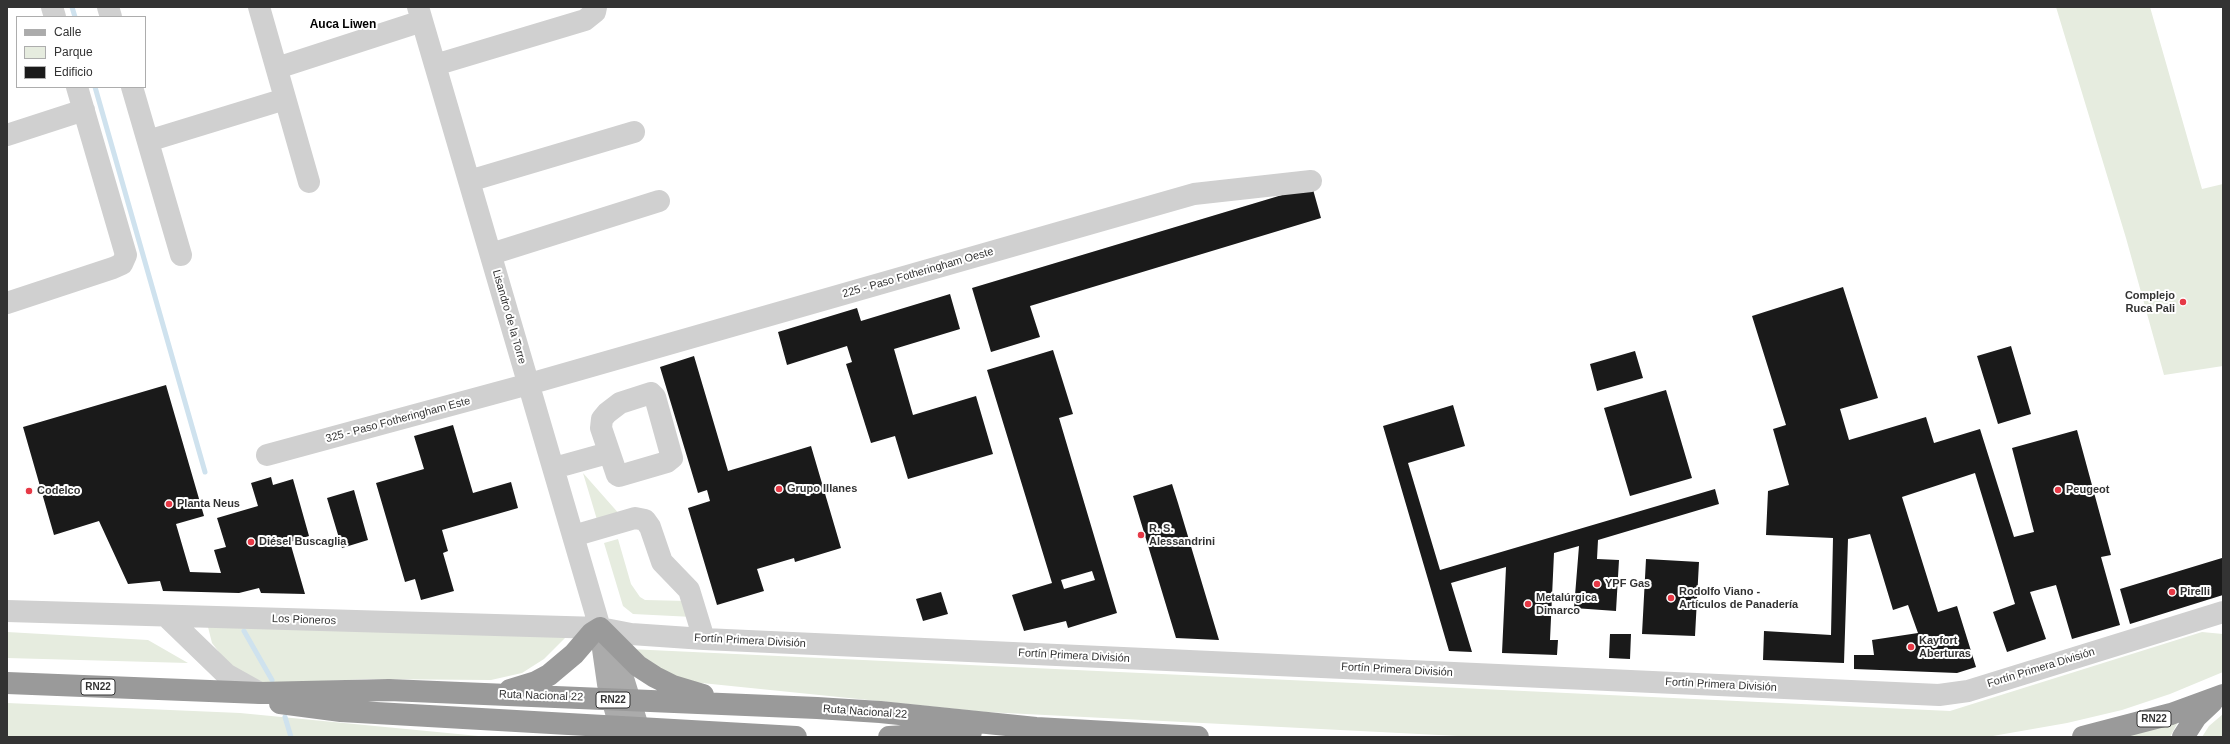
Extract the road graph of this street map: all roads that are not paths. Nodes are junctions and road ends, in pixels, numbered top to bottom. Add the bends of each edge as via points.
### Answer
1 (259, 7) edge
2 (596, 7) edge
3 (420, 14) edge
4 (435, 65) junction
5 (277, 68) junction
6 (76, 88) edge
7 (132, 88) edge
8 (285, 99) junction
9 (84, 110) junction
10 (634, 132) dead end
11 (7, 135) edge
12 (148, 141) junction
13 (469, 180) junction
14 (1311, 181) dead end
15 (309, 182) dead end
16 (659, 201) dead end
17 (490, 254) junction
18 (181, 255) dead end
19 (7, 303) edge
20 (529, 384) junction
21 (608, 454) dead end
22 (267, 456) dead end
23 (554, 468) junction
24 (573, 536) junction
25 (7, 612) edge
26 (2223, 612) edge
27 (166, 616) junction
28 (2185, 624) junction
29 (600, 628) junction
30 (2223, 629) edge
31 (704, 639) junction
32 (7, 683) edge
33 (189, 691) junction
34 (260, 692) junction
35 (492, 694) junction
36 (2223, 695) edge
37 (621, 700) junction
38 (747, 705) junction
39 (502, 719) junction
40 (1036, 728) junction
41 (630, 732) edge
42 (770, 736) edge
43 (553, 737) edge
44 (796, 737) edge
45 (889, 737) edge
46 (1198, 737) edge
47 (2083, 737) edge
48 (2183, 737) edge

1 - 5 street
2 - 4 street via 595,12 585,20
3 - 4 street, Lisandro de la Torre
3 - 5 street
4 - 13 street, Lisandro de la Torre
5 - 8 street
6 - 9 street
7 - 12 street
8 - 12 street
8 - 15 street
9 - 11 street
9 - 19 street via 126,255 122,264 113,268
10 - 13 street
12 - 18 street
13 - 17 street, Lisandro de la Torre
14 - 20 street, 225 - Paso Fotheringham Oeste via 1194,194
16 - 17 street
17 - 20 street, Lisandro de la Torre
20 - 22 street, 325 - Paso Fotheringham Este
20 - 23 street, Lisandro de la Torre
21 - 23 street
23 - 24 street, Lisandro de la Torre
24 - 29 street, Lisandro de la Torre
24 - 31 street via 635,518 645,520 650,527 662,562 689,590
25 - 27 street, Los Pioneros
26 - 28 street, Fortín Primera División
27 - 29 street, Los Pioneros
27 - 34 street via 226,674
28 - 30 street, Fortín Primera División
28 - 31 street, Fortín Primera División via 1968,691 1939,695
29 - 31 street, Fortín Primera División via 631,634
29 - 35 highway via 549,675 536,682
29 - 37 main road via 622,675
29 - 38 highway via 638,666 654,678 697,694
32 - 33 highway, Ruta Nacional 22 / RN22
33 - 34 highway, Ruta Nacional 22 / RN22
33 - 39 highway, Ruta Nacional 22 / RN22 via 341,710
34 - 35 highway, Ruta Nacional 22 / RN22 via 382,690
35 - 37 highway, Ruta Nacional 22 / RN22
36 - 47 highway, RN22 via 2171,714
36 - 48 highway, RN22 via 2196,717
37 - 38 highway, Ruta Nacional 22 / RN22
37 - 41 main road
38 - 40 highway, Ruta Nacional 22 / RN22 via 861,711
39 - 41 highway, Ruta Nacional 22 / RN22
39 - 43 highway
40 - 45 highway, Ruta Nacional 22 / RN22
40 - 46 highway, Ruta Nacional 22 / RN22
41 - 42 highway, Ruta Nacional 22 / RN22
42 - 44 highway, Ruta Nacional 22 / RN22

